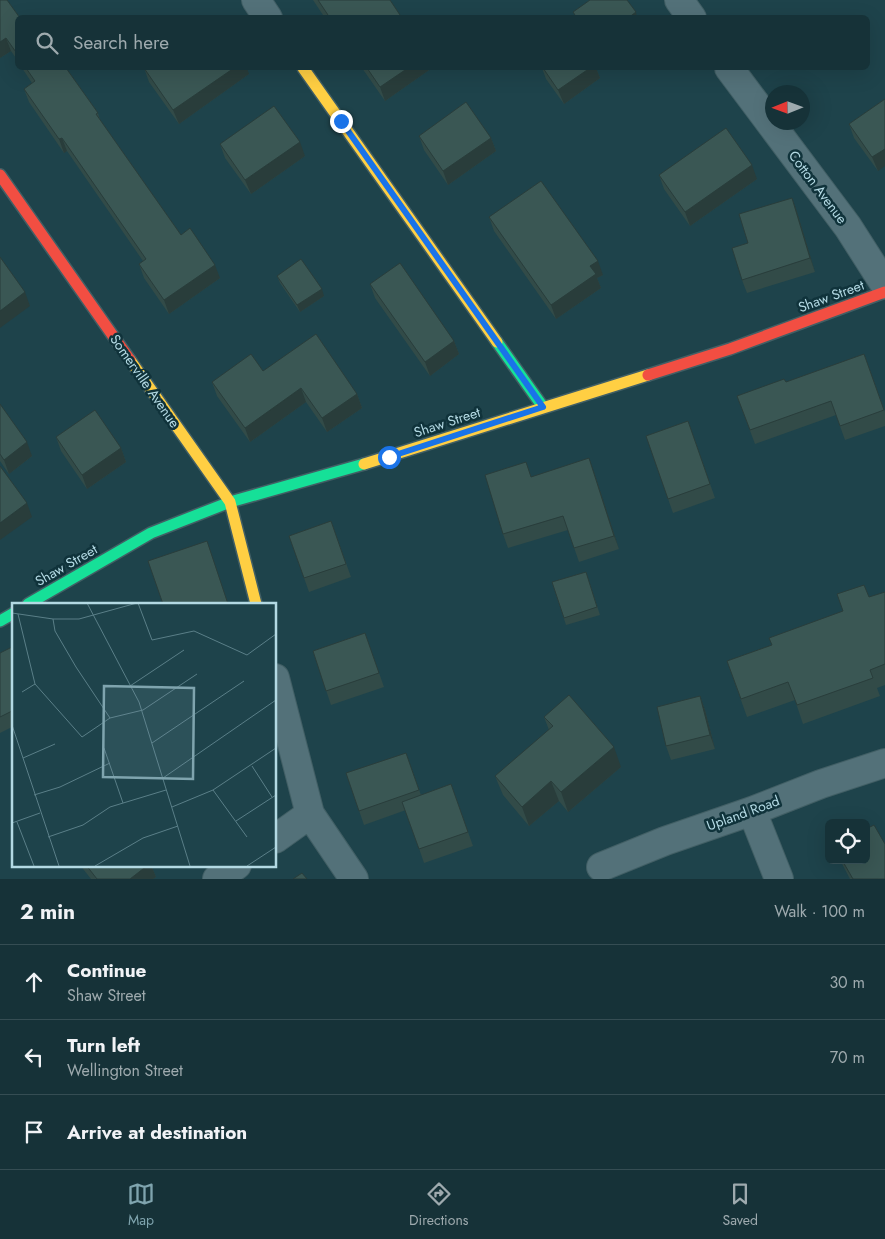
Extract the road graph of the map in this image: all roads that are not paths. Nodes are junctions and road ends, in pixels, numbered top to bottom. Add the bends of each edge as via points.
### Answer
1 (256, 0) edge
2 (678, 0) edge
3 (266, 15) edge
4 (690, 15) edge
5 (305, 70) edge
6 (730, 70) edge
7 (0, 175) edge
8 (885, 285) edge
9 (885, 292) edge
10 (543, 407) junction
11 (230, 502) junction
12 (30, 603) edge
13 (256, 603) edge
14 (12, 613) edge
15 (0, 620) edge
16 (276, 682) edge
17 (885, 763) edge
18 (752, 811) junction
19 (310, 814) junction
20 (276, 838) edge
21 (235, 866) edge
22 (601, 867) dead end
23 (217, 879) edge
24 (354, 879) edge
25 (779, 879) edge

1 - 3 street
2 - 4 street
5 - 10 street
6 - 8 street, Cotton Avenue via 848,227
7 - 11 street, Somerville Avenue
9 - 10 street, Shaw Street via 730,349
10 - 11 street, Shaw Street via 389,457
11 - 12 street, Shaw Street via 151,533
11 - 13 street, Somerville Avenue
14 - 15 street
16 - 19 street
17 - 18 street, Upland Road
18 - 22 street, Upland Road via 665,840
18 - 25 street
19 - 20 street
19 - 24 street
21 - 23 street

